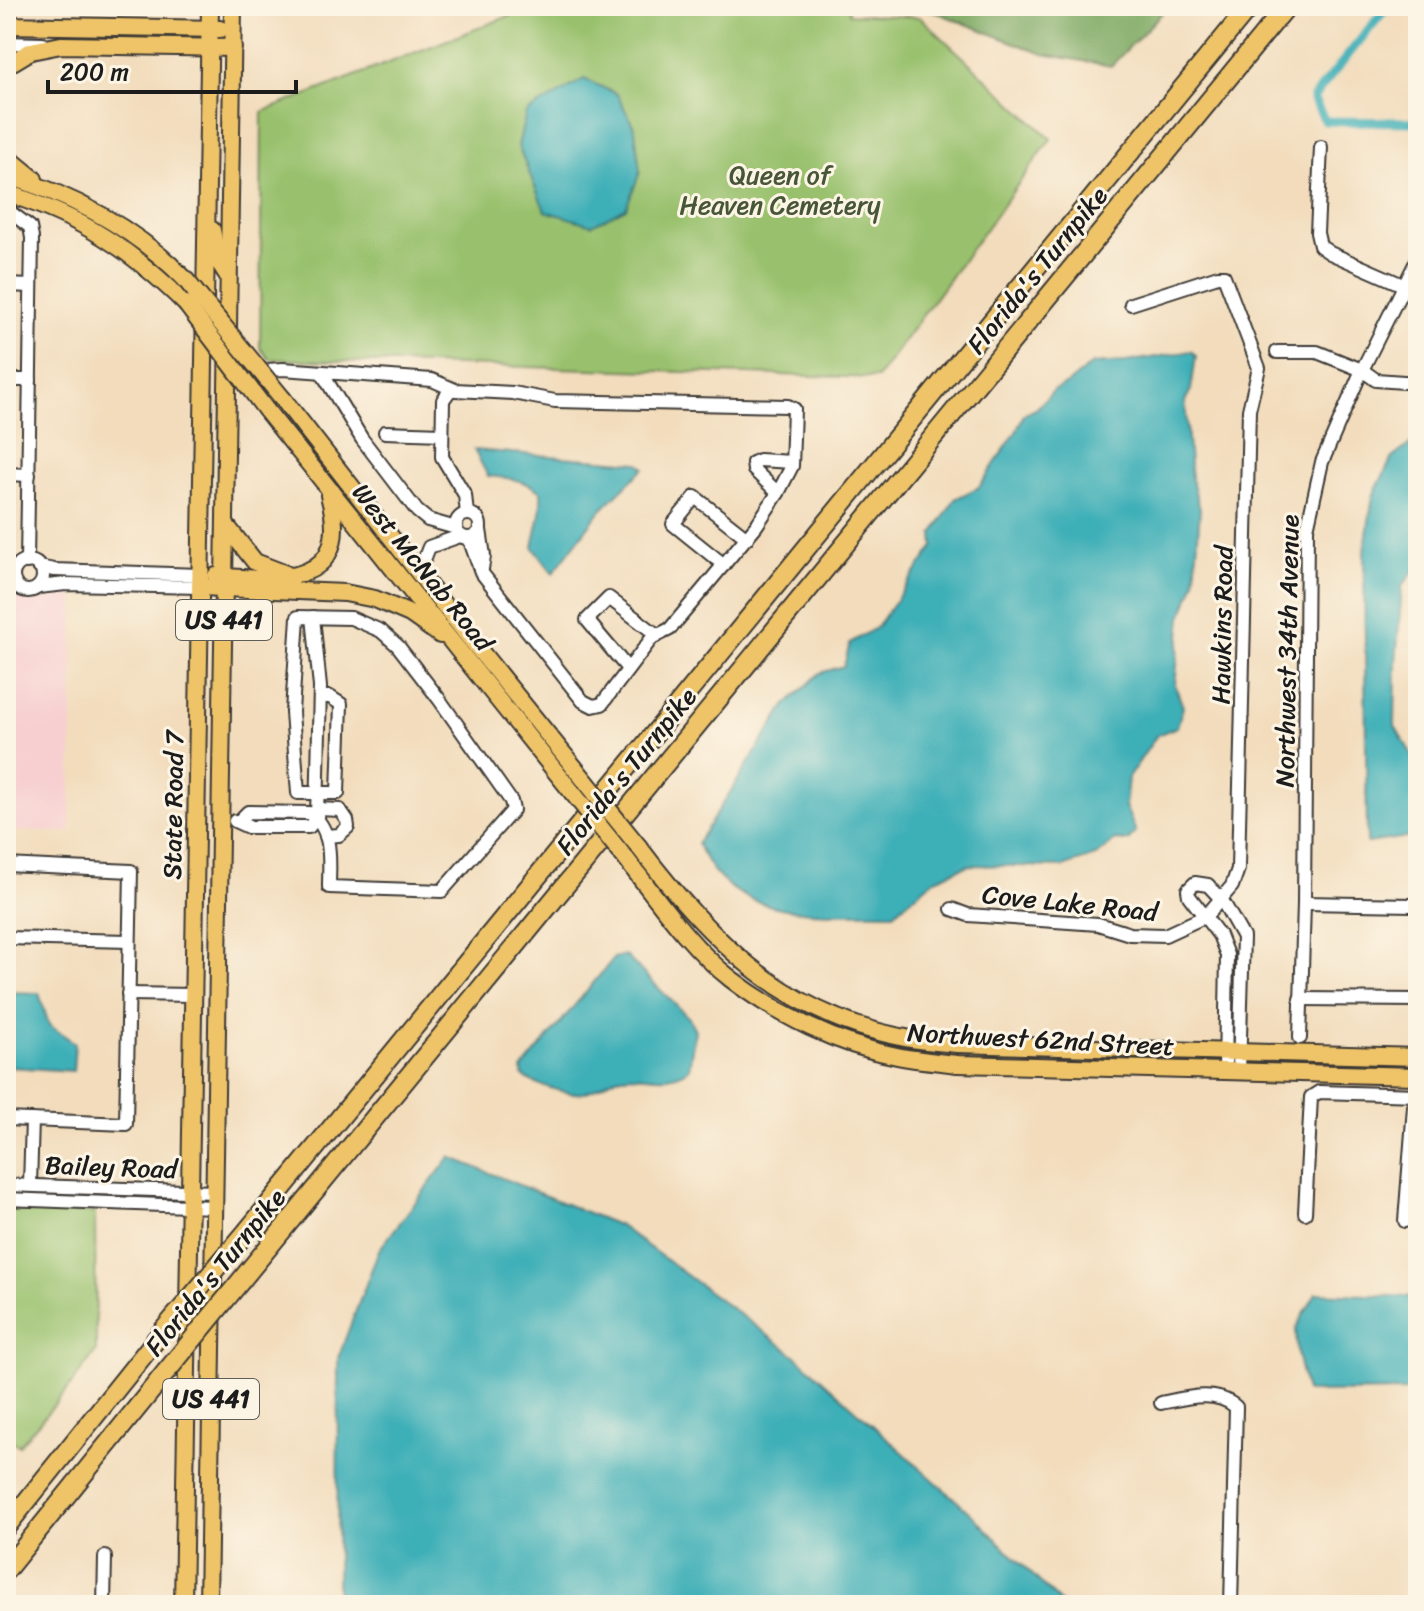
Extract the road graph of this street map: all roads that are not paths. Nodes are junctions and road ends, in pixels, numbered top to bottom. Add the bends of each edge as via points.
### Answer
1 (210, 6) edge
2 (233, 6) edge
3 (1250, 6) edge
4 (1287, 6) edge
5 (6, 25) edge
6 (209, 29) junction
7 (233, 29) junction
8 (6, 43) edge
9 (61, 45) junction
10 (209, 47) junction
11 (233, 48) junction
12 (6, 66) edge
13 (1321, 147) dead end
14 (6, 156) edge
15 (6, 175) edge
16 (45, 187) junction
17 (206, 189) junction
18 (6, 193) edge
19 (6, 209) edge
20 (1418, 258) edge
21 (228, 276) junction
22 (6, 285) edge
23 (31, 286) junction
24 (1412, 287) edge
25 (1131, 304) dead end
26 (1277, 352) dead end
27 (1362, 370) junction
28 (227, 372) junction
29 (322, 373) junction
30 (6, 380) edge
31 (30, 380) junction
32 (1418, 383) edge
33 (451, 389) junction
34 (385, 432) dead end
35 (442, 434) junction
36 (792, 462) junction
37 (6, 474) edge
38 (29, 475) junction
39 (327, 485) junction
40 (778, 493) junction
41 (467, 514) junction
42 (225, 524) junction
43 (466, 533) junction
44 (747, 538) junction
45 (724, 565) junction
46 (18, 572) edge
47 (419, 573) junction
48 (295, 576) junction
49 (132, 578) junction
50 (200, 581) junction
51 (224, 583) junction
52 (38, 587) junction
53 (313, 617) junction
54 (657, 635) junction
55 (454, 645) junction
56 (628, 669) junction
57 (320, 697) junction
58 (199, 748) junction
59 (317, 793) junction
60 (295, 813) junction
61 (317, 813) junction
62 (221, 821) junction
63 (239, 821) junction
64 (196, 823) junction
65 (295, 827) junction
66 (326, 836) junction
67 (639, 847) joint
68 (626, 859) joint
69 (6, 865) edge
70 (220, 870) junction
71 (1222, 900) junction
72 (1304, 903) junction
73 (1413, 905) dead end
74 (952, 909) dead end
75 (1206, 916) junction
76 (6, 938) edge
77 (129, 941) junction
78 (128, 994) junction
79 (193, 995) junction
80 (1300, 999) junction
81 (1418, 1000) edge
82 (1300, 1038) dead end
83 (1232, 1051) junction
84 (1418, 1057) edge
85 (1232, 1071) junction
86 (1418, 1076) edge
87 (1417, 1094) edge
88 (6, 1119) edge
89 (32, 1120) junction
90 (6, 1185) edge
91 (30, 1185) junction
92 (6, 1199) edge
93 (189, 1199) junction
94 (214, 1200) junction
95 (1305, 1213) dead end
96 (1405, 1221) dead end
97 (1161, 1403) dead end
98 (6, 1527) edge
99 (105, 1557) dead end
100 (6, 1570) edge
101 (104, 1605) edge
102 (183, 1605) edge
103 (208, 1605) edge
104 (1231, 1605) edge

1 - 6 main road, State Road 7 / US 441
2 - 7 main road, State Road 7 / US 441
3 - 98 highway, Florida's Turnpike, bridge
4 - 100 highway, Florida's Turnpike, bridge
5 - 6 main road
6 - 7 main road
6 - 10 main road, State Road 7 / US 441
7 - 11 main road, State Road 7 / US 441
8 - 9 street
9 - 10 main road
9 - 12 main road via 31,51
10 - 11 main road
10 - 17 main road, State Road 7 / US 441
11 - 21 main road, State Road 7 / US 441
13 - 24 street via 1320,246
14 - 16 main road
15 - 16 main road, West McNab Road
16 - 47 main road, West McNab Road, bridge via 121,226 185,279
17 - 21 main road via 217,259
17 - 50 main road, State Road 7 / US 441
18 - 39 main road, West McNab Road, bridge via 111,240 149,268 186,304
19 - 23 street via 30,227
20 - 24 street, Northwest 34th Avenue
21 - 28 main road, State Road 7 / US 441
22 - 23 street
23 - 31 street
24 - 27 street, Northwest 34th Avenue
25 - 71 street, Hawkins Road via 1224,276 1259,368 1249,410 1238,869
26 - 27 street via 1317,352
27 - 32 street via 1376,380
27 - 72 street, Northwest 34th Avenue via 1322,462 1307,529
28 - 29 street, West McNab Road
28 - 42 main road, State Road 7 / US 441
29 - 33 street, West McNab Road via 432,380
29 - 43 street, West McNab Road via 362,439 417,511
30 - 31 street
31 - 38 street
33 - 35 street via 443,400
33 - 36 street, West McNab Road via 555,401 788,406 794,409
34 - 35 street
35 - 41 street via 442,457 465,495
36 - 40 street, West McNab Road
36 - 40 street via 753,463
37 - 38 street
38 - 46 street
39 - 48 main road via 336,519 334,538 320,563
39 - 55 main road, West McNab Road
40 - 44 street, West McNab Road
41 - 43 street, West McNab Road via 460,517
41 - 43 street via 478,519
42 - 48 main road via 255,562
42 - 51 main road, State Road 7 / US 441
43 - 47 street, West McNab Road via 429,547
43 - 56 street, West McNab Road via 484,556 481,572 583,701 602,704
44 - 45 street, West McNab Road
44 - 45 street via 695,497 687,506 673,524
45 - 54 street, West McNab Road via 670,629
46 - 49 street
46 - 52 street via 26,591
46 - 52 street via 43,575
47 - 67 main road, West McNab Road, bridge
48 - 51 main road
49 - 50 street
49 - 52 street
50 - 51 main road
50 - 58 main road, State Road 7 / US 441
51 - 55 main road via 375,599 410,614
51 - 62 main road, State Road 7 / US 441
53 - 57 street
53 - 59 street via 298,617 292,712 298,793
53 - 66 street via 351,618 381,631 398,646 513,810 442,891 329,887
54 - 56 street, West McNab Road
54 - 56 street via 609,598 587,620
55 - 68 main road, West McNab Road, bridge
57 - 59 street
57 - 59 street via 341,704 338,793
58 - 62 main road via 206,805
58 - 64 main road, State Road 7 / US 441
59 - 61 street
60 - 61 street
60 - 63 street via 248,812
60 - 65 street
61 - 65 street via 309,827
61 - 66 street
61 - 66 street via 340,810 347,820 348,827 339,835
62 - 63 street
62 - 70 main road, State Road 7 / US 441
63 - 65 street via 248,827
64 - 70 main road via 213,840
64 - 79 main road, State Road 7 / US 441
67 - 83 main road, Northwest 62nd Street via 678,899 747,965 803,1003 846,1022 896,1037 957,1044
68 - 85 main road, Northwest 62nd Street via 687,936 730,978 785,1014 838,1039 895,1056 958,1064
69 - 77 street via 131,871
70 - 94 main road, State Road 7 / US 441
71 - 75 street, Cove Lake Road
71 - 75 street via 1208,885 1191,885 1189,896
71 - 83 street via 1243,937
72 - 73 street
72 - 80 street, Northwest 34th Avenue
74 - 75 street, Cove Lake Road via 968,915 1098,924 1149,936 1165,935
75 - 83 street via 1227,955
76 - 77 street
77 - 78 street
78 - 79 street
78 - 89 street via 126,1124
79 - 93 main road, State Road 7 / US 441
80 - 81 street
80 - 82 street, Northwest 34th Avenue
83 - 84 main road, Northwest 62nd Street
83 - 85 street
85 - 86 main road, Northwest 62nd Street
87 - 95 street via 1319,1092 1311,1097
87 - 96 street
88 - 89 street
89 - 91 street
90 - 91 street, Bailey Road
91 - 93 street, Bailey Road
92 - 93 street, Bailey Road
93 - 94 street, Bailey Road
93 - 102 main road, State Road 7 / US 441
94 - 103 main road, State Road 7 / US 441
97 - 104 street via 1206,1396 1236,1407
99 - 101 street

